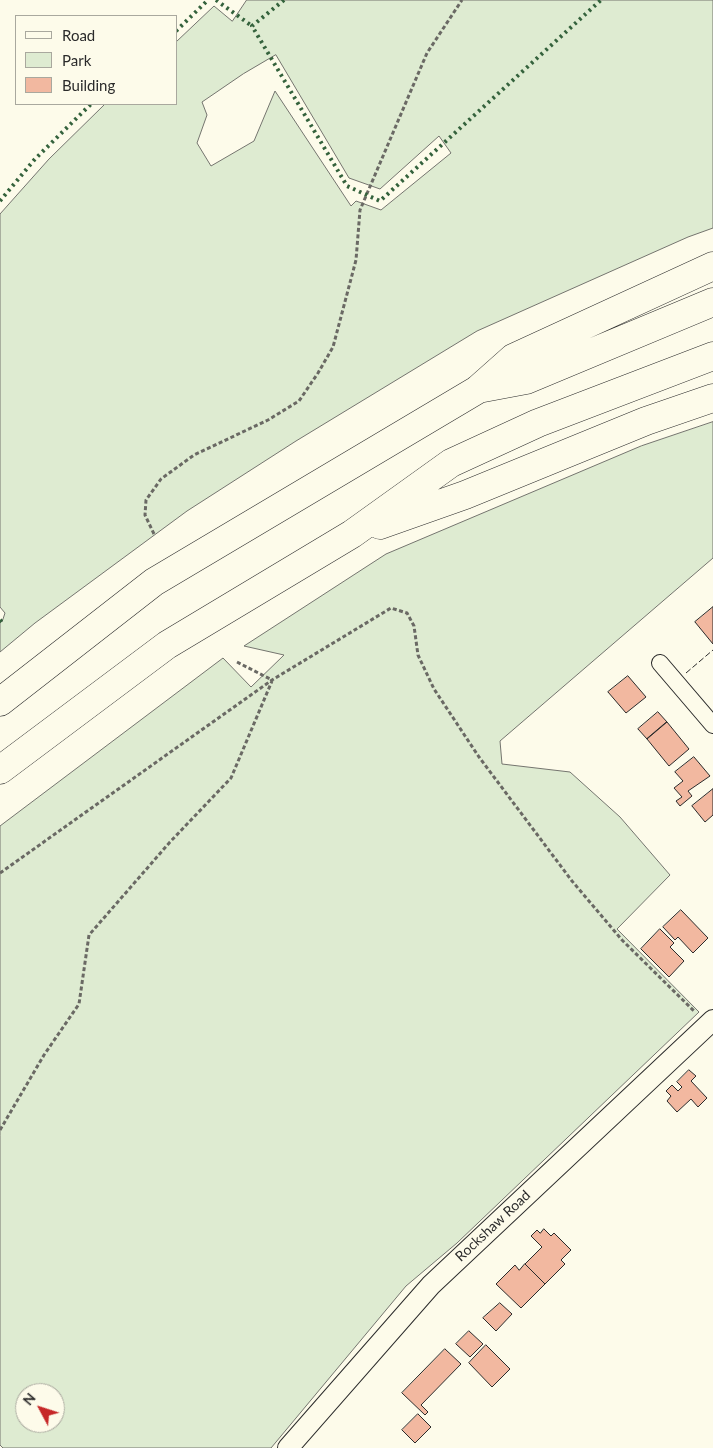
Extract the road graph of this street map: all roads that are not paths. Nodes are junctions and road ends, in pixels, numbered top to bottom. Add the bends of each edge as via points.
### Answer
1 (713, 266) edge
2 (713, 302) edge
3 (713, 356) edge
4 (477, 390) junction
5 (713, 398) edge
6 (352, 534) junction
7 (660, 663) dead end
8 (0, 702) edge
9 (713, 725) edge
10 (0, 770) edge
11 (710, 1023) edge
12 (288, 1448) edge

1 - 4 highway via 513,358
2 - 4 highway via 526,380
3 - 6 highway via 538,423 451,463
4 - 8 highway via 154,582
5 - 6 highway via 646,421 465,496
6 - 10 highway via 167,646
7 - 9 street
11 - 12 street, Rockshaw Road via 437,1280

